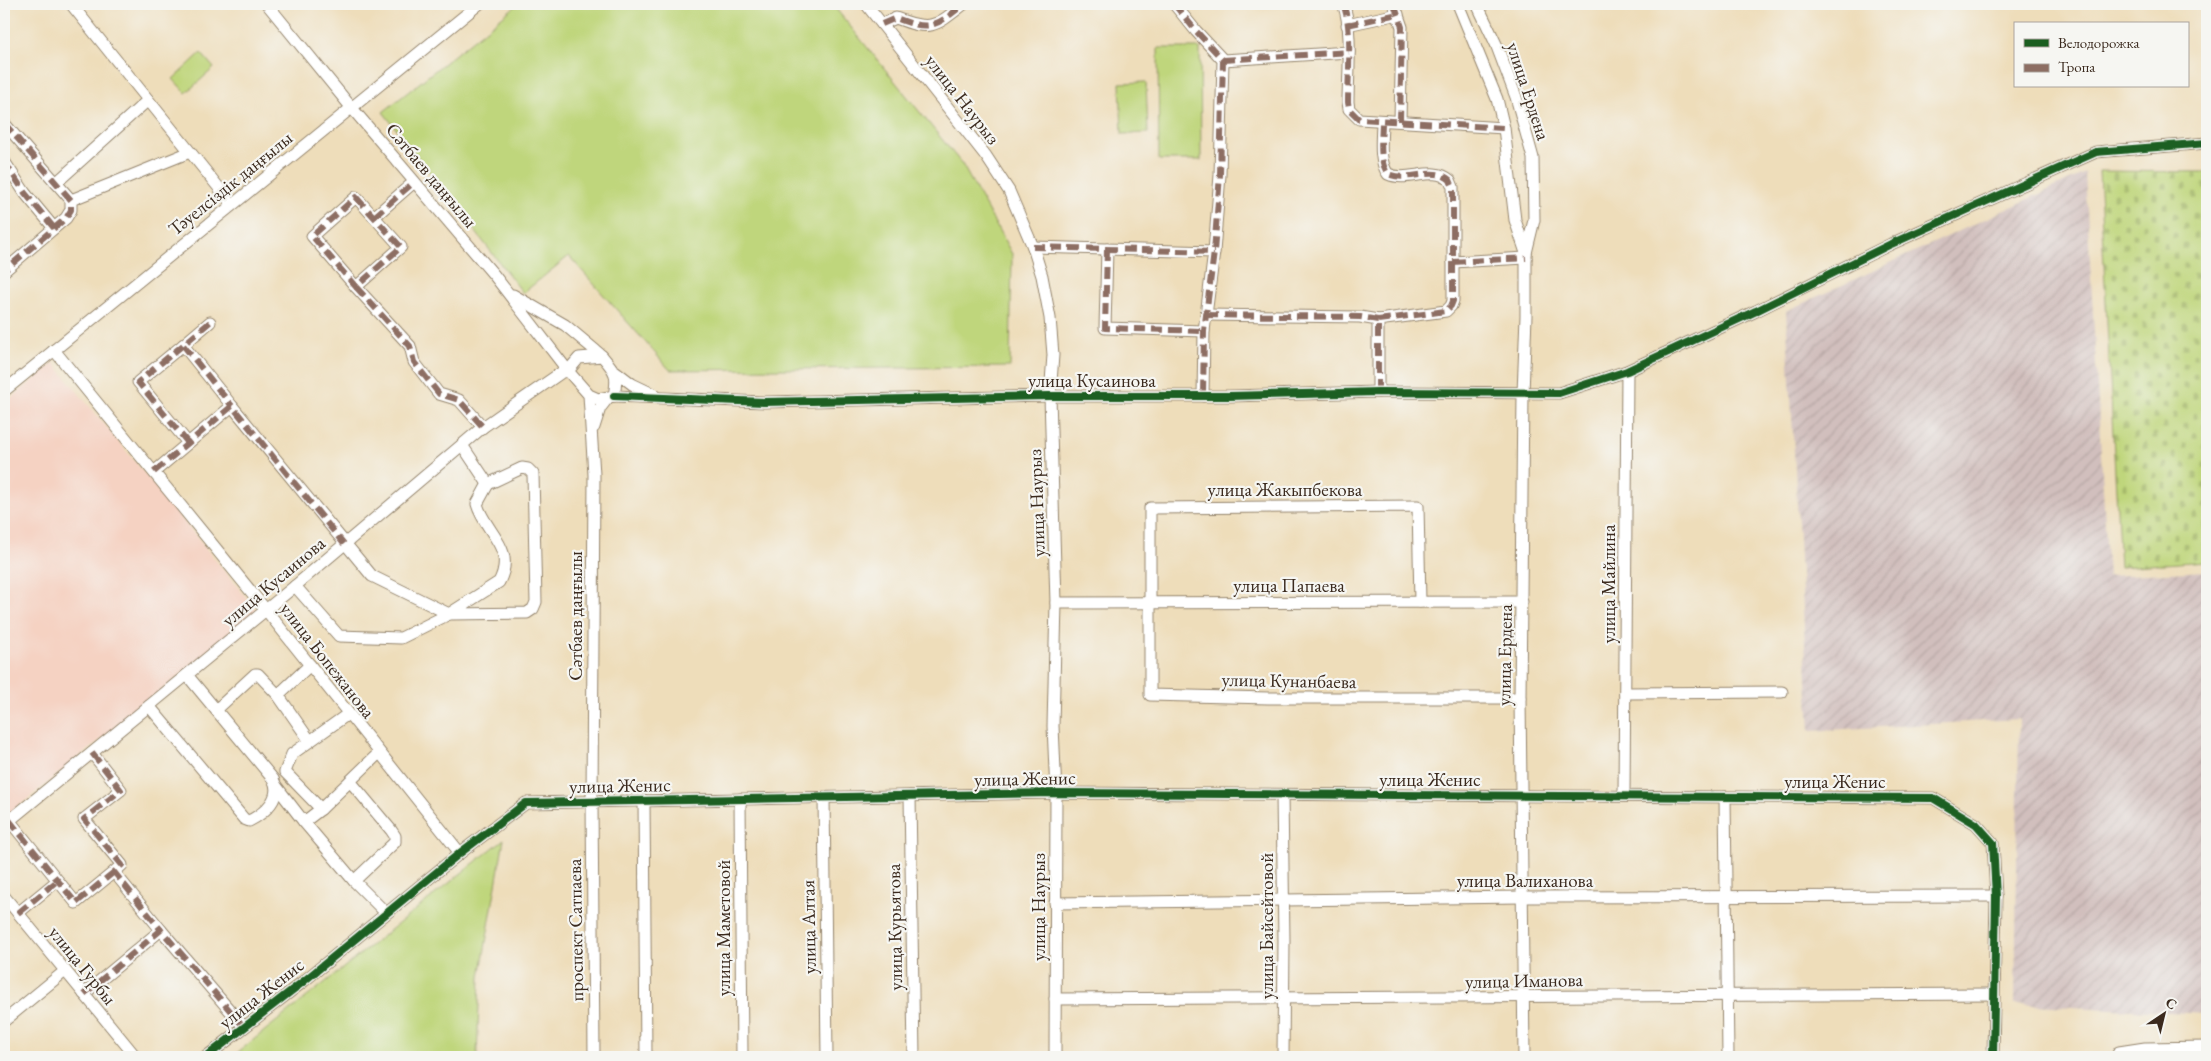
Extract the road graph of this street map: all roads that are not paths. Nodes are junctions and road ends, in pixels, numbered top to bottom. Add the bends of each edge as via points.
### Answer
1 (71, 4) edge
2 (267, 4) edge
3 (479, 4) edge
4 (866, 4) edge
5 (964, 4) edge
6 (1174, 4) edge
7 (1343, 4) edge
8 (1458, 4) edge
9 (1477, 4) edge
10 (1396, 9) edge
11 (882, 24) junction
12 (1347, 25) junction
13 (1348, 52) junction
14 (1223, 60) junction
15 (148, 100) junction
16 (351, 107) junction
17 (1382, 121) junction
18 (1400, 121) junction
19 (4, 123) edge
20 (1504, 128) junction
21 (2207, 143) edge
22 (190, 152) junction
23 (4, 161) edge
24 (414, 182) junction
25 (56, 183) junction
26 (71, 200) junction
27 (232, 204) junction
28 (374, 217) junction
29 (54, 228) junction
30 (1033, 247) junction
31 (1107, 249) junction
32 (1214, 252) junction
33 (1526, 255) junction
34 (1453, 262) junction
35 (4, 271) edge
36 (356, 286) junction
37 (505, 290) junction
38 (1206, 315) junction
39 (1378, 320) junction
40 (210, 322) dead end
41 (1204, 331) junction
42 (183, 345) junction
43 (54, 350) junction
44 (602, 356) junction
45 (568, 371) junction
46 (615, 371) junction
47 (1628, 371) junction
48 (4, 391) edge
49 (1378, 392) junction
50 (1523, 393) junction
51 (589, 395) junction
52 (1050, 396) junction
53 (1203, 396) junction
54 (661, 397) junction
55 (610, 398) junction
56 (232, 406) junction
57 (483, 427) junction
58 (593, 431) junction
59 (188, 443) junction
60 (462, 445) junction
61 (154, 472) junction
62 (488, 484) junction
63 (344, 544) junction
64 (296, 586) junction
65 (1420, 602) junction
66 (1522, 602) junction
67 (1056, 603) junction
68 (1150, 603) junction
69 (266, 610) junction
70 (450, 614) junction
71 (310, 665) junction
72 (187, 675) junction
73 (1782, 692) dead end
74 (1625, 693) junction
75 (278, 695) junction
76 (1520, 698) junction
77 (149, 706) junction
78 (216, 710) junction
79 (348, 714) junction
80 (310, 742) junction
81 (92, 753) junction
82 (380, 753) junction
83 (350, 781) junction
84 (277, 787) junction
85 (1056, 793) junction
86 (1282, 795) junction
87 (910, 796) junction
88 (1520, 796) junction
89 (1624, 796) junction
90 (824, 797) junction
91 (1725, 797) junction
92 (740, 799) junction
93 (644, 800) junction
94 (592, 802) junction
95 (321, 809) junction
96 (304, 822) junction
97 (7, 823) edge
98 (460, 853) junction
99 (114, 872) junction
100 (57, 880) junction
101 (354, 881) junction
102 (4, 896) edge
103 (1996, 896) junction
104 (1522, 897) junction
105 (1726, 897) junction
106 (1283, 899) junction
107 (1055, 903) junction
108 (18, 913) junction
109 (386, 913) junction
110 (161, 930) junction
111 (65, 971) junction
112 (84, 994) junction
113 (1993, 994) junction
114 (1727, 995) junction
115 (1524, 996) junction
116 (1284, 998) junction
117 (1055, 1000) junction
118 (4, 1021) edge
119 (244, 1027) junction
120 (2207, 1048) edge
121 (136, 1057) edge
122 (206, 1057) edge
123 (594, 1057) edge
124 (646, 1057) edge
125 (742, 1057) edge
126 (827, 1057) edge
127 (914, 1057) edge
128 (1055, 1057) edge
129 (1283, 1057) edge
130 (1524, 1057) edge
131 (1728, 1057) edge
132 (1993, 1057) edge
133 (2116, 1057) edge

1 - 15 street
2 - 16 street, Сәтбаев даңғылы
3 - 16 street, Тәуелсіздік даңғылы
4 - 11 street, улица Наурыз
5 - 11 street via 940,22 927,26 914,26 896,18
6 - 14 street
7 - 12 street
8 - 20 street, улица Ердена via 1496,99
9 - 33 street, улица Ердена via 1516,97 1532,158 1534,220
10 - 12 street
10 - 18 street via 1402,27
11 - 30 street, улица Наурыз via 986,156 1009,191
12 - 13 street
13 - 14 street
13 - 17 street via 1349,109 1359,119
14 - 32 street
15 - 22 street
15 - 25 street
16 - 24 street, Сәтбаев даңғылы
16 - 27 street, Тәуелсіздік даңғылы
17 - 18 street
17 - 34 street via 1384,169 1388,174 1400,177 1438,173 1450,180 1453,187
18 - 20 street
19 - 25 street
20 - 33 street, улица Ердена via 1515,220
21 - 47 street, улица Кусаинова via 2096,152 1890,244
22 - 26 street
22 - 27 street
23 - 29 street
24 - 28 street
24 - 37 street, Сәтбаев даңғылы
25 - 26 street
26 - 29 street via 72,210
27 - 43 street, Тәуелсіздік даңғылы
28 - 36 street via 401,247
28 - 36 street via 356,197 312,236
29 - 35 street
30 - 31 street
30 - 52 street, улица Наурыз via 1050,318 1053,355
31 - 32 street
31 - 41 street via 1105,328
32 - 38 street
33 - 34 street
33 - 50 street, улица Ердена
34 - 39 street via 1453,301 1446,311
36 - 57 street via 410,346 414,362 439,394 460,400
37 - 44 street via 565,325
37 - 45 street, Сәтбаев даңғылы
38 - 39 street
38 - 41 street
39 - 49 street
40 - 42 street
41 - 53 street
42 - 56 street
42 - 59 street via 138,382
43 - 48 street, Тәуелсіздік даңғылы
43 - 61 street, улица Бопежанова
44 - 45 street via 579,358
44 - 46 street
45 - 51 street
45 - 57 street, улица Кусаинова
46 - 54 street via 632,384
46 - 55 street via 616,385
47 - 50 street, улица Кусаинова via 1559,393
47 - 74 street, улица Майлина
49 - 50 street, улица Кусаинова
49 - 53 street, улица Кусаинова
50 - 66 street, улица Ердена
51 - 55 street via 598,399
51 - 58 street
52 - 53 street, улица Кусаинова
52 - 54 street, улица Кусаинова via 764,402
52 - 67 street, улица Наурыз
54 - 55 street, улица Кусаинова
55 - 58 street via 600,408
56 - 59 street
56 - 63 street
57 - 60 street, улица Кусаинова
58 - 94 street, Сәтбаев даңғылы
59 - 61 street
60 - 62 street
60 - 63 street, улица Кусаинова
61 - 69 street, улица Бопежанова
62 - 70 street via 477,504 481,516 503,549 504,574 500,582
62 - 70 street via 522,468 533,474 536,602 527,613
63 - 64 street, улица Кусаинова
63 - 70 street via 372,576
64 - 69 street, улица Кусаинова
64 - 70 street via 339,636 402,638
65 - 66 street, улица Папаева
65 - 68 street, улица Папаева
65 - 68 street, улица Жакыпбекова via 1419,508 1416,505 1305,508 1153,506 1150,508
66 - 76 street, улица Ердена
67 - 68 street, улица Папаева
67 - 85 street, улица Наурыз
68 - 76 street, улица Кунанбаева via 1150,695
69 - 71 street, улица Бопежанова
69 - 72 street, улица Кусаинова
71 - 75 street
71 - 79 street, улица Бопежанова
72 - 77 street, улица Кусаинова
72 - 78 street
73 - 74 street
74 - 89 street, улица Майлина
75 - 78 street via 262,675 254,674
75 - 80 street
76 - 88 street, улица Ердена
77 - 81 street, улица Кусаинова
77 - 84 street via 244,819 253,819 271,804
78 - 84 street
79 - 80 street
79 - 82 street, улица Бопежанова
80 - 95 street via 292,754 285,772
81 - 97 street, улица Кусаинова
81 - 99 street via 121,790 84,820 122,865
82 - 83 street
82 - 98 street, улица Бопежанова
83 - 95 street
83 - 101 street via 395,836 395,842
84 - 96 street
85 - 86 street, улица Женис
85 - 87 street, улица Женис
85 - 107 street, улица Наурыз
86 - 88 street, улица Женис
86 - 106 street, улица Байсейтовой
87 - 90 street, улица Женис
87 - 127 street, улица Курьятова
88 - 89 street, улица Женис
88 - 104 street, улица Ердена
89 - 91 street, улица Женис
90 - 92 street, улица Женис
90 - 126 street, улица Алтая
91 - 103 street, улица Женис via 1933,798 1976,824 1993,843
91 - 105 street
92 - 93 street, улица Женис
92 - 125 street, улица Маметовой
93 - 94 street, улица Женис
93 - 124 street
94 - 98 street, улица Женис via 526,803
94 - 123 street, проспект Сатпаева
95 - 96 street
96 - 101 street
97 - 100 street
98 - 109 street, улица Женис
99 - 100 street via 76,903
99 - 110 street
100 - 108 street
101 - 109 street
102 - 108 street, улица Гурбы
103 - 105 street, улица Валиханова
103 - 113 street
104 - 105 street, улица Валиханова
104 - 106 street, улица Валиханова
104 - 115 street, улица Ердена
105 - 114 street
106 - 107 street, улица Валиханова
106 - 116 street, улица Байсейтовой
107 - 117 street, улица Наурыз
108 - 111 street, улица Гурбы
109 - 119 street, улица Женис
110 - 112 street
110 - 119 street
111 - 112 street, улица Гурбы
111 - 118 street
112 - 121 street, улица Гурбы
113 - 114 street, улица Иманова
113 - 132 street
114 - 115 street, улица Иманова
114 - 131 street
115 - 116 street, улица Иманова
115 - 130 street, улица Ердена
116 - 117 street, улица Иманова
116 - 129 street, улица Байсейтовой
117 - 128 street, улица Наурыз
119 - 122 street, улица Женис
120 - 133 street via 2145,1048 2119,1052

